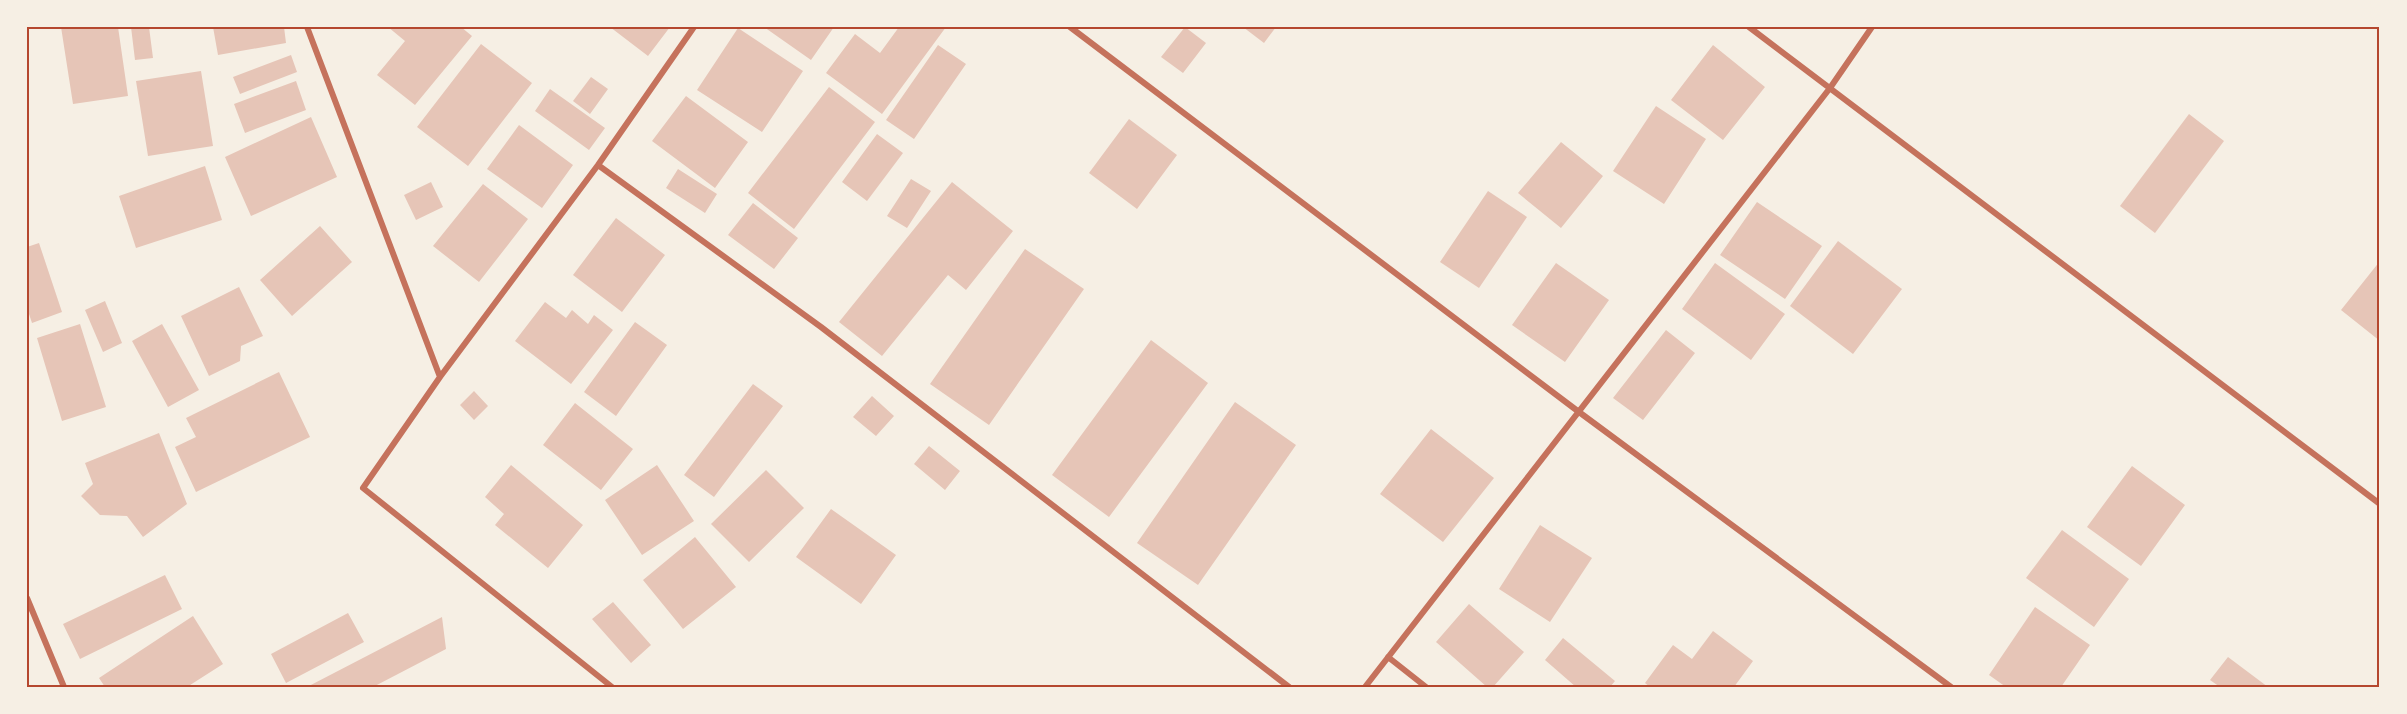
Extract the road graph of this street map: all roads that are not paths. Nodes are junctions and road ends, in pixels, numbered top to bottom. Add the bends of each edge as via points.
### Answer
1 (307, 27) edge
2 (694, 27) edge
3 (1070, 27) edge
4 (1749, 27) edge
5 (1872, 27) edge
6 (1830, 88) junction
7 (598, 165) junction
8 (440, 377) junction
9 (1579, 412) junction
10 (2380, 504) edge
11 (27, 598) edge
12 (1388, 657) junction
13 (64, 687) edge
14 (612, 687) edge
15 (1289, 687) edge
16 (1365, 687) edge
17 (1426, 687) edge
18 (1951, 687) edge

1 - 8 street
2 - 7 street
3 - 9 street
4 - 6 street
5 - 6 street
6 - 9 street
6 - 10 street
7 - 8 street
7 - 15 street via 821,327
8 - 14 street via 363,489
9 - 12 street
9 - 18 street
11 - 13 street
12 - 16 street
12 - 17 street

